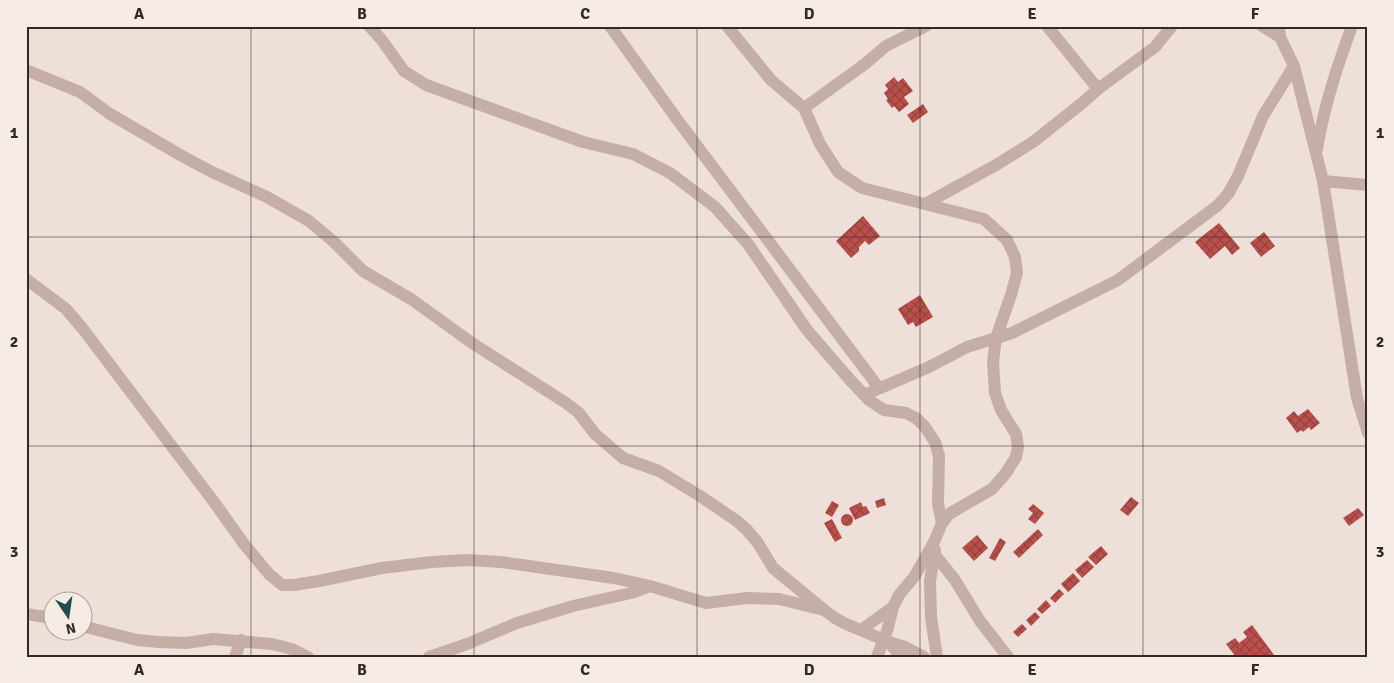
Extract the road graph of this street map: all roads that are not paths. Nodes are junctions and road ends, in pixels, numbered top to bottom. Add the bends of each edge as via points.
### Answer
1 (369, 26) edge
2 (610, 26) edge
3 (727, 26) edge
4 (926, 26) edge
5 (1047, 26) edge
6 (1172, 26) edge
7 (1262, 26) edge
8 (1352, 26) edge
9 (1280, 32) edge
10 (1294, 66) junction
11 (26, 70) edge
12 (1098, 89) junction
13 (804, 108) junction
14 (1316, 154) junction
15 (1323, 181) junction
16 (1368, 184) edge
17 (925, 204) junction
18 (26, 279) edge
19 (996, 338) junction
20 (879, 388) junction
21 (864, 395) junction
22 (1368, 433) edge
23 (942, 523) junction
24 (934, 542) junction
25 (935, 555) junction
26 (650, 586) junction
27 (893, 607) junction
28 (824, 610) junction
29 (26, 614) edge
30 (42, 616) edge
31 (92, 629) edge
32 (861, 630) junction
33 (241, 640) junction
34 (887, 640) junction
35 (235, 657) edge
36 (308, 657) edge
37 (429, 657) edge
38 (877, 657) edge
39 (900, 657) edge
40 (924, 657) edge
41 (938, 657) edge
42 (1008, 657) edge

1 - 21 street via 404,71 426,85 583,142 633,154 670,173 697,192 740,234 807,330
2 - 20 street
3 - 13 street via 770,80
4 - 13 street via 886,46
5 - 12 street
6 - 12 street via 1155,47
7 - 9 street
8 - 14 street via 1322,116
9 - 10 street
10 - 14 street
10 - 19 street via 1263,116 1235,182 1217,206 1118,280
11 - 28 street via 80,92 110,114 182,156 309,221 363,271 411,299 578,412 595,434 624,458 659,471 737,521 758,543 773,568
12 - 17 street via 1033,142
13 - 17 street via 820,144 838,172 862,188
14 - 15 street
15 - 16 street
15 - 22 street via 1357,398
17 - 19 street via 984,219 1007,240 1017,273
18 - 26 street via 66,310 83,329 244,544 282,585 382,568 468,560 614,578
19 - 20 street via 967,346
19 - 23 street via 993,362 995,393 1016,434 1016,457 992,489 949,514
20 - 21 street
21 - 23 street via 884,410 916,418 935,442 939,456 938,504
23 - 24 street
24 - 25 street
24 - 27 street
25 - 41 street via 930,581 931,617
25 - 42 street
26 - 28 street via 706,603 771,598
26 - 37 street via 517,623
27 - 32 street
27 - 34 street
28 - 32 street
29 - 30 street
31 - 33 street via 159,642
32 - 34 street
33 - 35 street
33 - 36 street via 292,649
34 - 38 street
34 - 39 street
34 - 40 street

